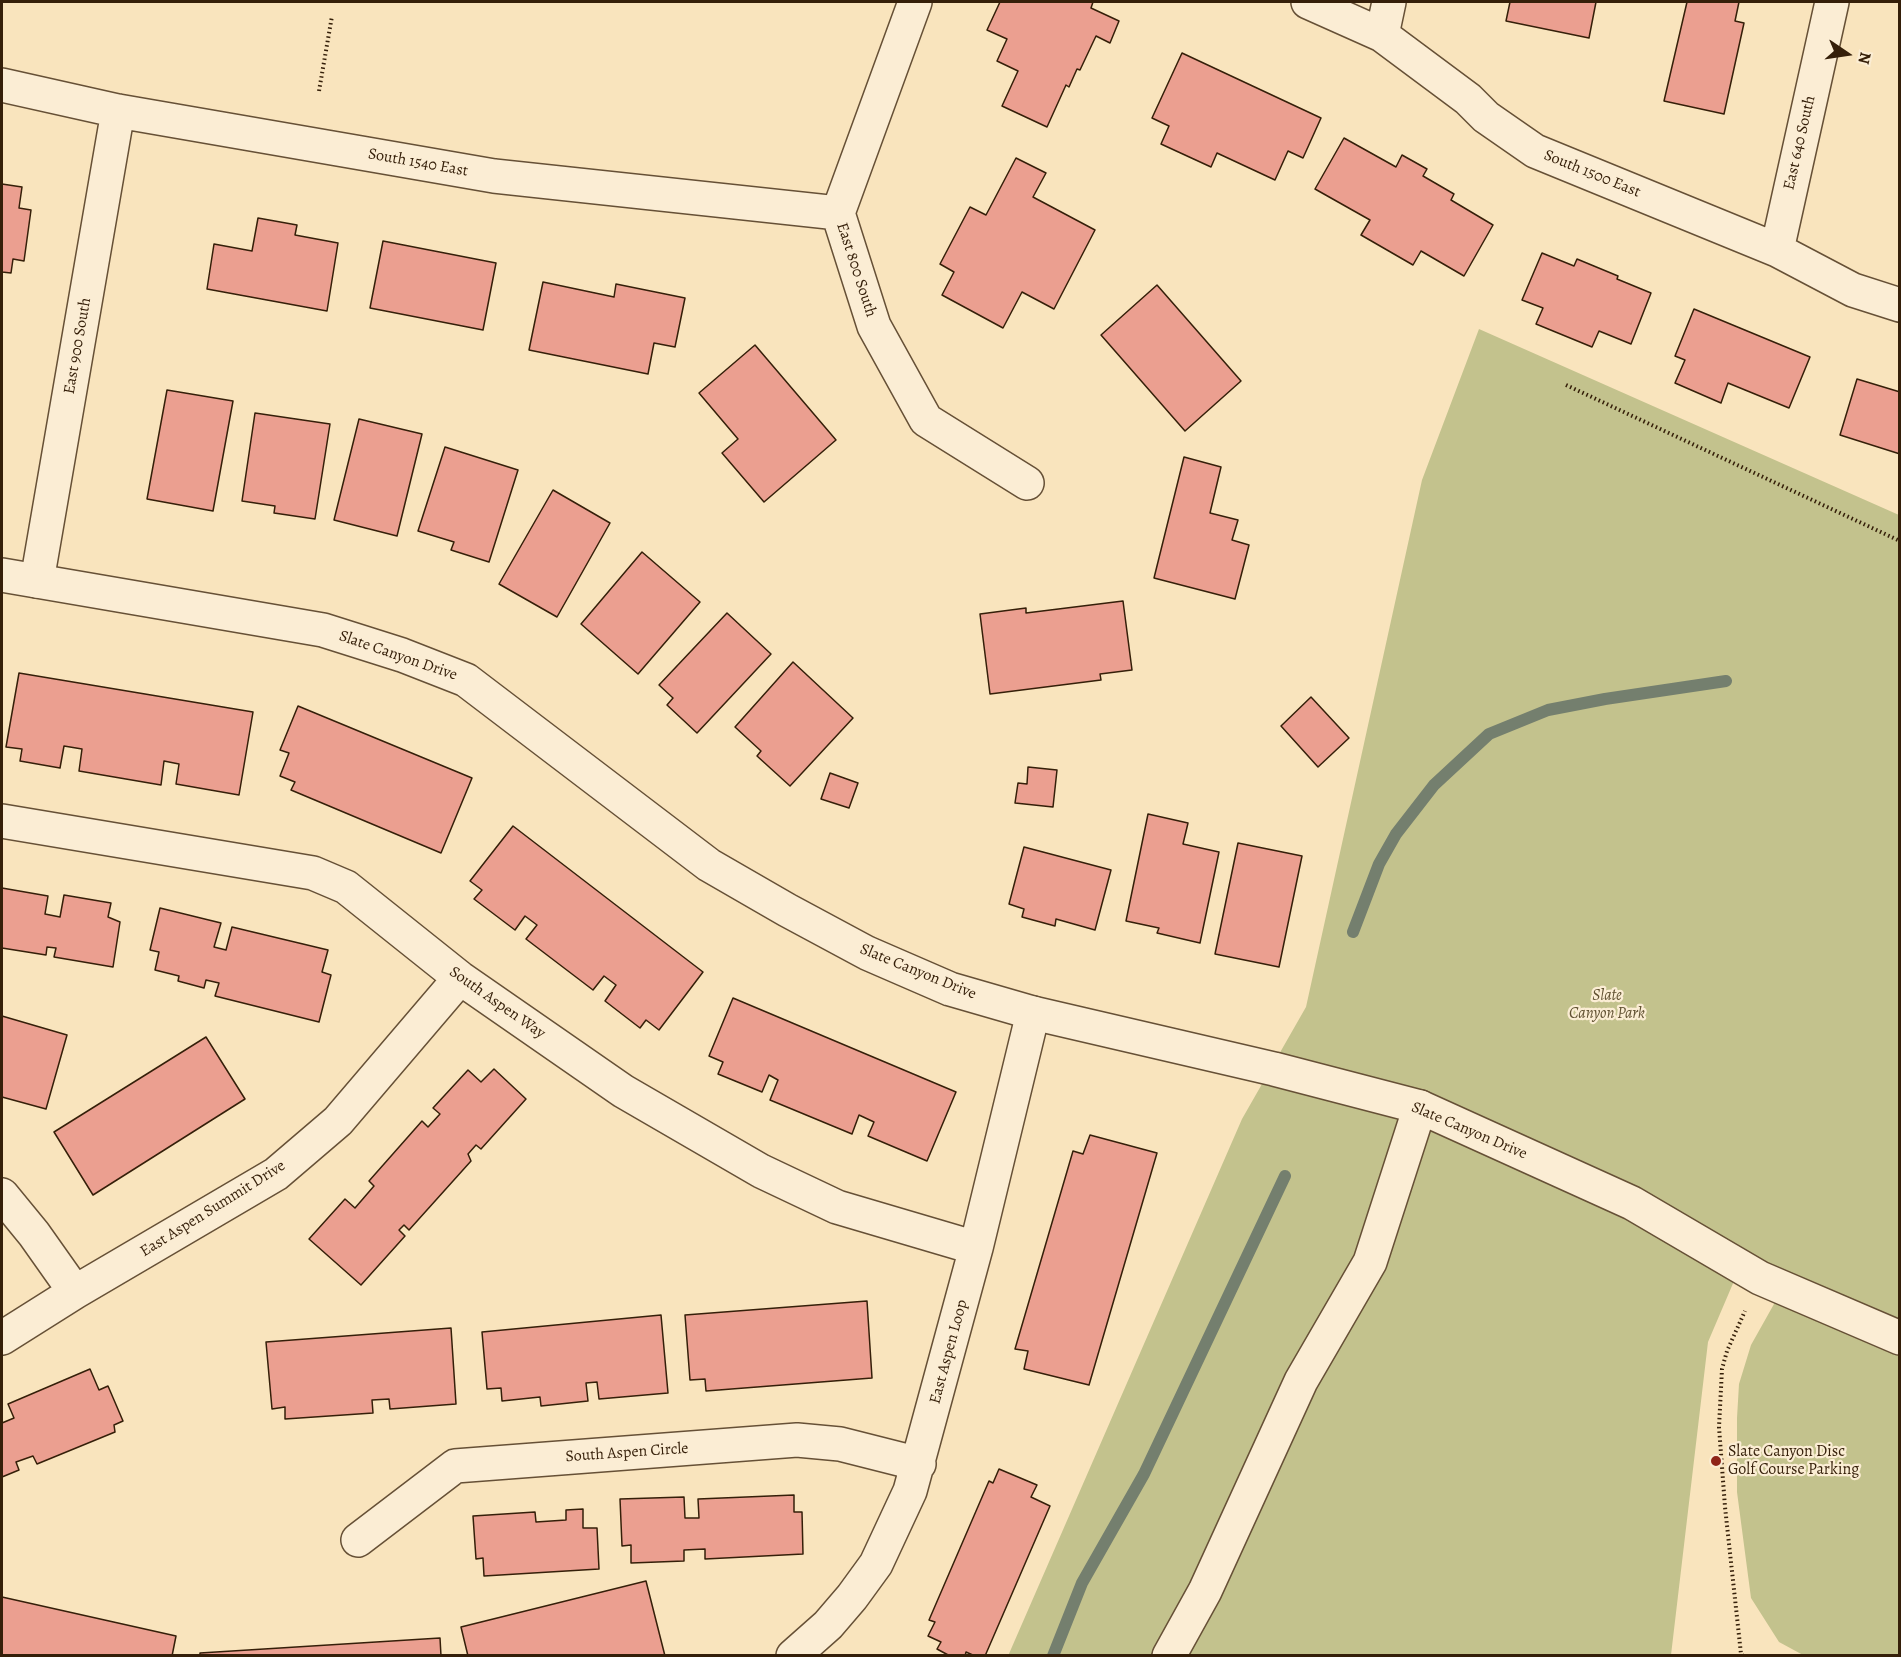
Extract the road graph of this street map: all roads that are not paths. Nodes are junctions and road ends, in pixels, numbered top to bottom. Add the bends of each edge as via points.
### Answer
1 (915, 2) edge
2 (1308, 2) edge
3 (1389, 2) edge
4 (1832, 2) edge
5 (1382, 35) junction
6 (2, 85) edge
7 (118, 111) junction
8 (838, 213) junction
9 (1777, 250) junction
10 (1899, 305) edge
11 (1027, 483) dead end
12 (2, 575) edge
13 (37, 581) junction
14 (2, 821) edge
15 (460, 978) junction
16 (1033, 1013) junction
17 (1420, 1107) junction
18 (2, 1195) edge
19 (976, 1248) junction
20 (75, 1292) junction
21 (2, 1338) edge
22 (1899, 1338) edge
23 (919, 1464) junction
24 (358, 1540) dead end
25 (793, 1656) edge
26 (1169, 1656) edge

1 - 8 street, East 800 South
2 - 5 street, South 1500 East
3 - 5 street
4 - 9 street, East 640 South
5 - 9 street, South 1500 East via 1535,151
6 - 7 street, South 1540 East
7 - 8 street, South 1540 East via 494,176
7 - 13 street, East 900 South
8 - 11 street, East 800 South via 874,326 926,420
9 - 10 street, South 1500 East via 1852,290
12 - 13 street, Slate Canyon Drive
13 - 16 street, Slate Canyon Drive via 323,630 466,680 709,865 867,953 950,989
14 - 15 street, South Aspen Way via 313,873 346,887
15 - 19 street, South Aspen Way via 622,1091 761,1171 837,1207
15 - 20 street, East Aspen Summit Drive via 338,1121 276,1174
16 - 17 street, Slate Canyon Drive
16 - 19 street, East Aspen Loop
17 - 22 street, Slate Canyon Drive via 1632,1203 1760,1278
17 - 26 street via 1370,1262 1301,1381 1205,1591
18 - 20 street
19 - 23 street, East Aspen Loop
20 - 21 street, East Aspen Summit Drive
23 - 24 street, South Aspen Circle via 826,1442 797,1440 455,1466
23 - 25 street, East Aspen Loop via 876,1564 828,1625

